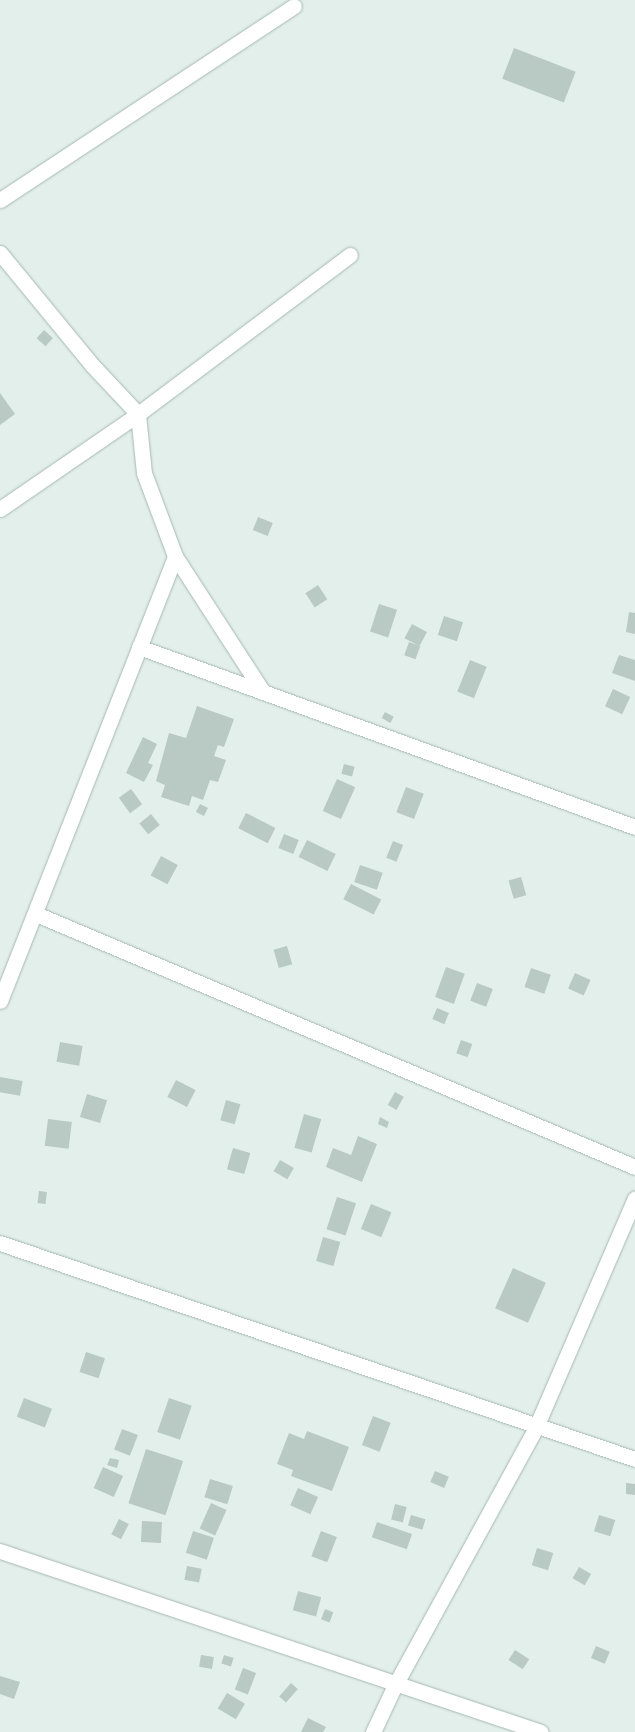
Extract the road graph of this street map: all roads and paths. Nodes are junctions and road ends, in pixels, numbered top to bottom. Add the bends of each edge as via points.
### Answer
1 (294, 6) dead end
2 (0, 200) edge
3 (0, 253) edge
4 (350, 254) dead end
5 (138, 414) junction
6 (0, 509) edge
7 (175, 556) junction
8 (139, 647) junction
9 (263, 692) junction
10 (635, 827) edge
11 (36, 914) junction
12 (0, 1001) edge
13 (635, 1167) edge
14 (635, 1198) edge
15 (0, 1244) edge
16 (536, 1427) junction
17 (635, 1459) edge
18 (0, 1550) edge
19 (395, 1685) junction
20 (374, 1732) edge
21 (541, 1732) edge

1 - 2 street
3 - 5 street via 92,365
4 - 5 street
5 - 6 street
5 - 7 street via 144,473
7 - 8 street
7 - 9 street
8 - 9 street
8 - 11 street
9 - 10 street
11 - 12 street
11 - 13 street
14 - 16 street
15 - 16 street
16 - 17 street
16 - 19 street
18 - 19 street
19 - 20 street
19 - 21 street

